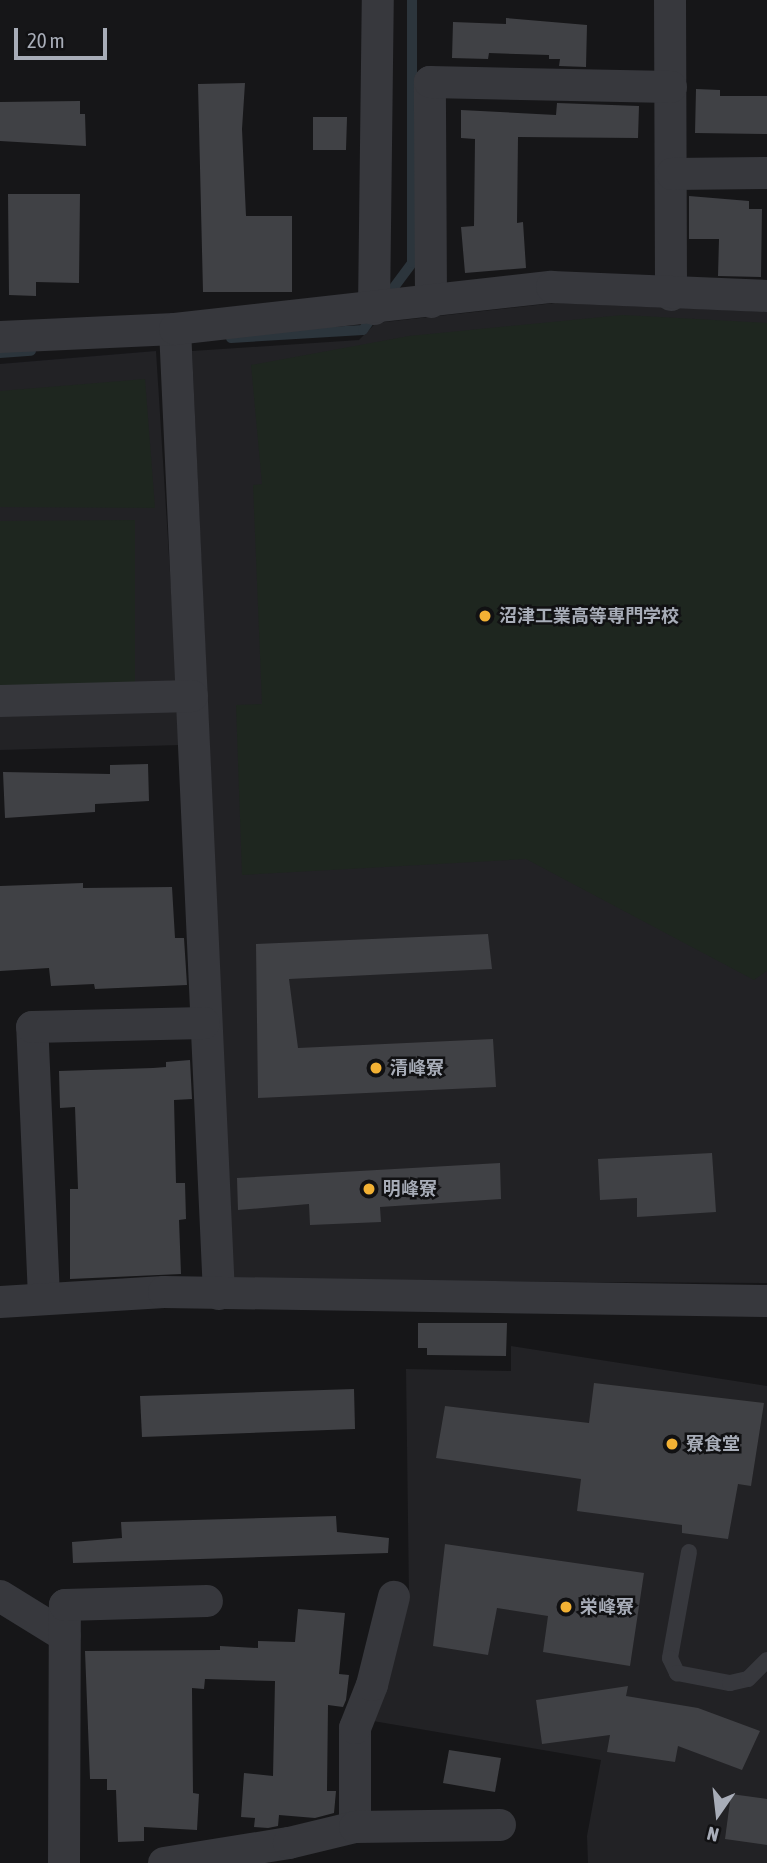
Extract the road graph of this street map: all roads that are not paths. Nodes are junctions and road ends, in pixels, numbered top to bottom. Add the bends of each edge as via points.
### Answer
1 (378, 0) edge
2 (670, 0) edge
3 (671, 87) junction
4 (767, 173) edge
5 (672, 174) junction
6 (671, 295) junction
7 (767, 296) edge
8 (431, 302) junction
9 (374, 309) junction
10 (175, 329) junction
11 (0, 337) edge
12 (192, 696) junction
13 (0, 701) edge
14 (204, 1023) junction
15 (219, 1294) junction
16 (44, 1297) junction
17 (767, 1301) edge
18 (0, 1302) edge
19 (689, 1552) dead end
20 (0, 1596) edge
21 (394, 1597) dead end
22 (207, 1601) dead end
23 (65, 1636) junction
24 (767, 1660) edge
25 (500, 1825) dead end
26 (355, 1827) junction
27 (291, 1853) edge
28 (64, 1863) edge
29 (164, 1863) edge

1 - 9 street
2 - 3 street
3 - 5 street
3 - 8 street via 430,82
4 - 5 street
5 - 6 street
6 - 7 street
6 - 8 street via 552,287
8 - 9 street
9 - 10 street
10 - 11 street
10 - 12 street
12 - 13 street
12 - 14 street
14 - 15 street
14 - 16 street via 32,1027
15 - 16 street
15 - 17 street
16 - 18 street
19 - 24 lane via 670,1658 677,1673 730,1683 748,1679
20 - 23 street
21 - 26 street via 372,1685 355,1728
22 - 23 street via 65,1605
23 - 28 street
25 - 26 street
26 - 27 street
27 - 29 street

